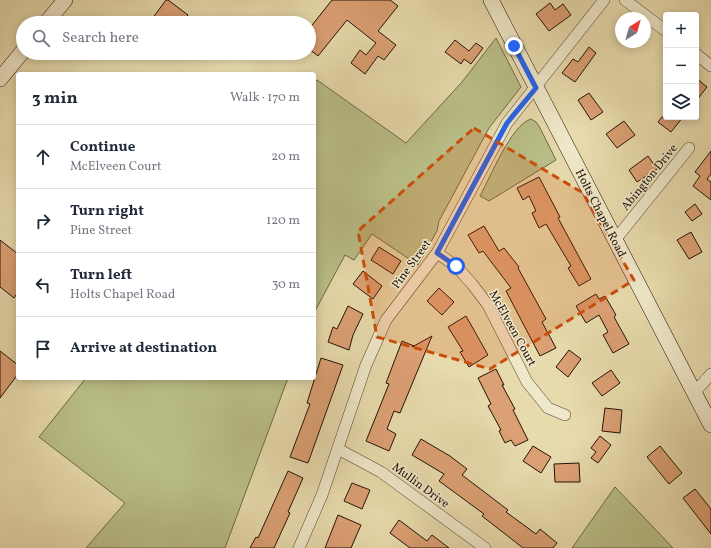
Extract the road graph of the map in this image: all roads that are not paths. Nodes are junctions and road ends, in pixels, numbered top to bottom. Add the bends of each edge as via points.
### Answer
1 (65, 0) edge
2 (491, 0) edge
3 (604, 0) edge
4 (625, 0) edge
5 (52, 16) edge
6 (663, 29) edge
7 (699, 56) edge
8 (16, 60) edge
9 (711, 66) edge
10 (0, 79) edge
11 (536, 88) junction
12 (689, 148) dead end
13 (615, 240) junction
14 (437, 253) junction
15 (711, 374) edge
16 (694, 393) junction
17 (565, 415) dead end
18 (711, 425) edge
19 (338, 449) junction
20 (478, 546) edge
21 (299, 548) edge

1 - 5 street
2 - 11 street, Holts Chapel Road
3 - 11 street, Pine Street
4 - 6 street
7 - 9 street
8 - 10 street
11 - 13 street, Holts Chapel Road
11 - 14 street, Pine Street via 507,123
12 - 13 street, Abington Drive
13 - 16 street, Holts Chapel Road
14 - 17 street, McElveen Court via 456,266 488,306 527,382 548,408
14 - 19 street, Pine Street via 382,326 355,393
15 - 16 street
16 - 18 street, Holts Chapel Road
19 - 20 street, Mullin Drive via 381,472
19 - 21 street, Pine Street

